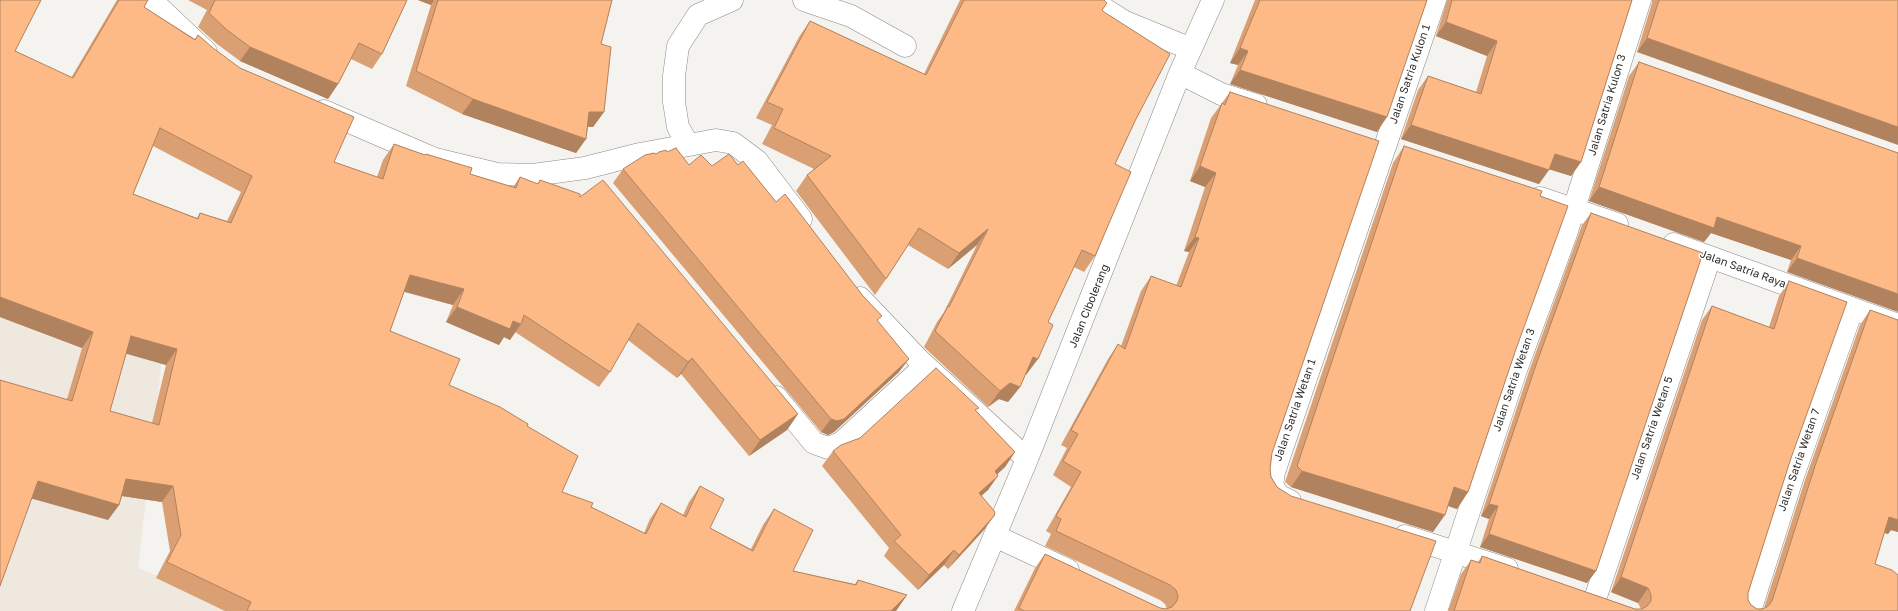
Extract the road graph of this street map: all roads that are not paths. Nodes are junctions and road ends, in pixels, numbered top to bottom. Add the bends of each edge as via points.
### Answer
1 (151, 0) edge
2 (732, 0) edge
3 (804, 0) edge
4 (1090, 0) edge
5 (1213, 0) edge
6 (1435, 0) edge
7 (1640, 0) edge
8 (906, 46) dead end
9 (1191, 49) junction
10 (1621, 60) junction
11 (221, 63) edge
12 (1643, 68) edge
13 (1180, 73) junction
14 (308, 104) edge
15 (1277, 112) edge
16 (688, 144) junction
17 (1377, 144) junction
18 (1407, 155) edge
19 (585, 168) junction
20 (600, 186) edge
21 (1521, 192) edge
22 (1574, 209) junction
23 (1634, 230) edge
24 (811, 233) edge
25 (1657, 238) edge
26 (1710, 257) junction
27 (849, 283) edge
28 (1852, 310) junction
29 (1898, 325) edge
30 (925, 366) junction
31 (763, 382) edge
32 (1027, 460) junction
33 (1307, 506) edge
34 (1384, 530) edge
35 (995, 536) junction
36 (1456, 552) junction
37 (1523, 575) edge
38 (1084, 578) edge
39 (1573, 592) edge
40 (1595, 599) junction
41 (1616, 606) edge
42 (963, 611) edge
43 (1436, 611) edge
44 (1750, 611) edge

1 - 11 street
2 - 16 street via 698,15 678,46 674,102 678,127
3 - 8 street via 851,16
4 - 9 street via 1125,22
5 - 9 street, Jalan Cibolerang
6 - 17 street, Jalan Satria Kulon 1
7 - 10 street, Jalan Satria Kulon 3
9 - 13 street, Jalan Cibolerang
10 - 12 street
10 - 22 street, Jalan Satria Kulon 3
13 - 15 street via 1220,94
13 - 32 street, Jalan Cibolerang
14 - 19 street via 435,159 462,167 496,174 526,175
16 - 19 street
16 - 24 street via 716,140 733,143 744,150 757,161
17 - 18 street
17 - 33 street, Jalan Satria Wetan 1 via 1274,472 1272,486 1278,495
19 - 20 street
21 - 22 street
22 - 23 street
22 - 36 street, Jalan Satria Wetan 3 via 1516,370
25 - 26 street, Jalan Satria Raya
26 - 28 street, Jalan Satria Raya
26 - 40 street, Jalan Satria Wetan 5
27 - 30 street
28 - 29 street, Jalan Satria Raya
28 - 44 street, Jalan Satria Wetan 7 via 1793,476
30 - 31 street via 841,443 828,448 814,443
30 - 32 street
32 - 35 street, Jalan Cibolerang
34 - 36 street
35 - 38 street
35 - 42 street, Jalan Cibolerang
36 - 37 street
36 - 43 street, Jalan Satria Wetan 3
39 - 40 street
40 - 41 street

